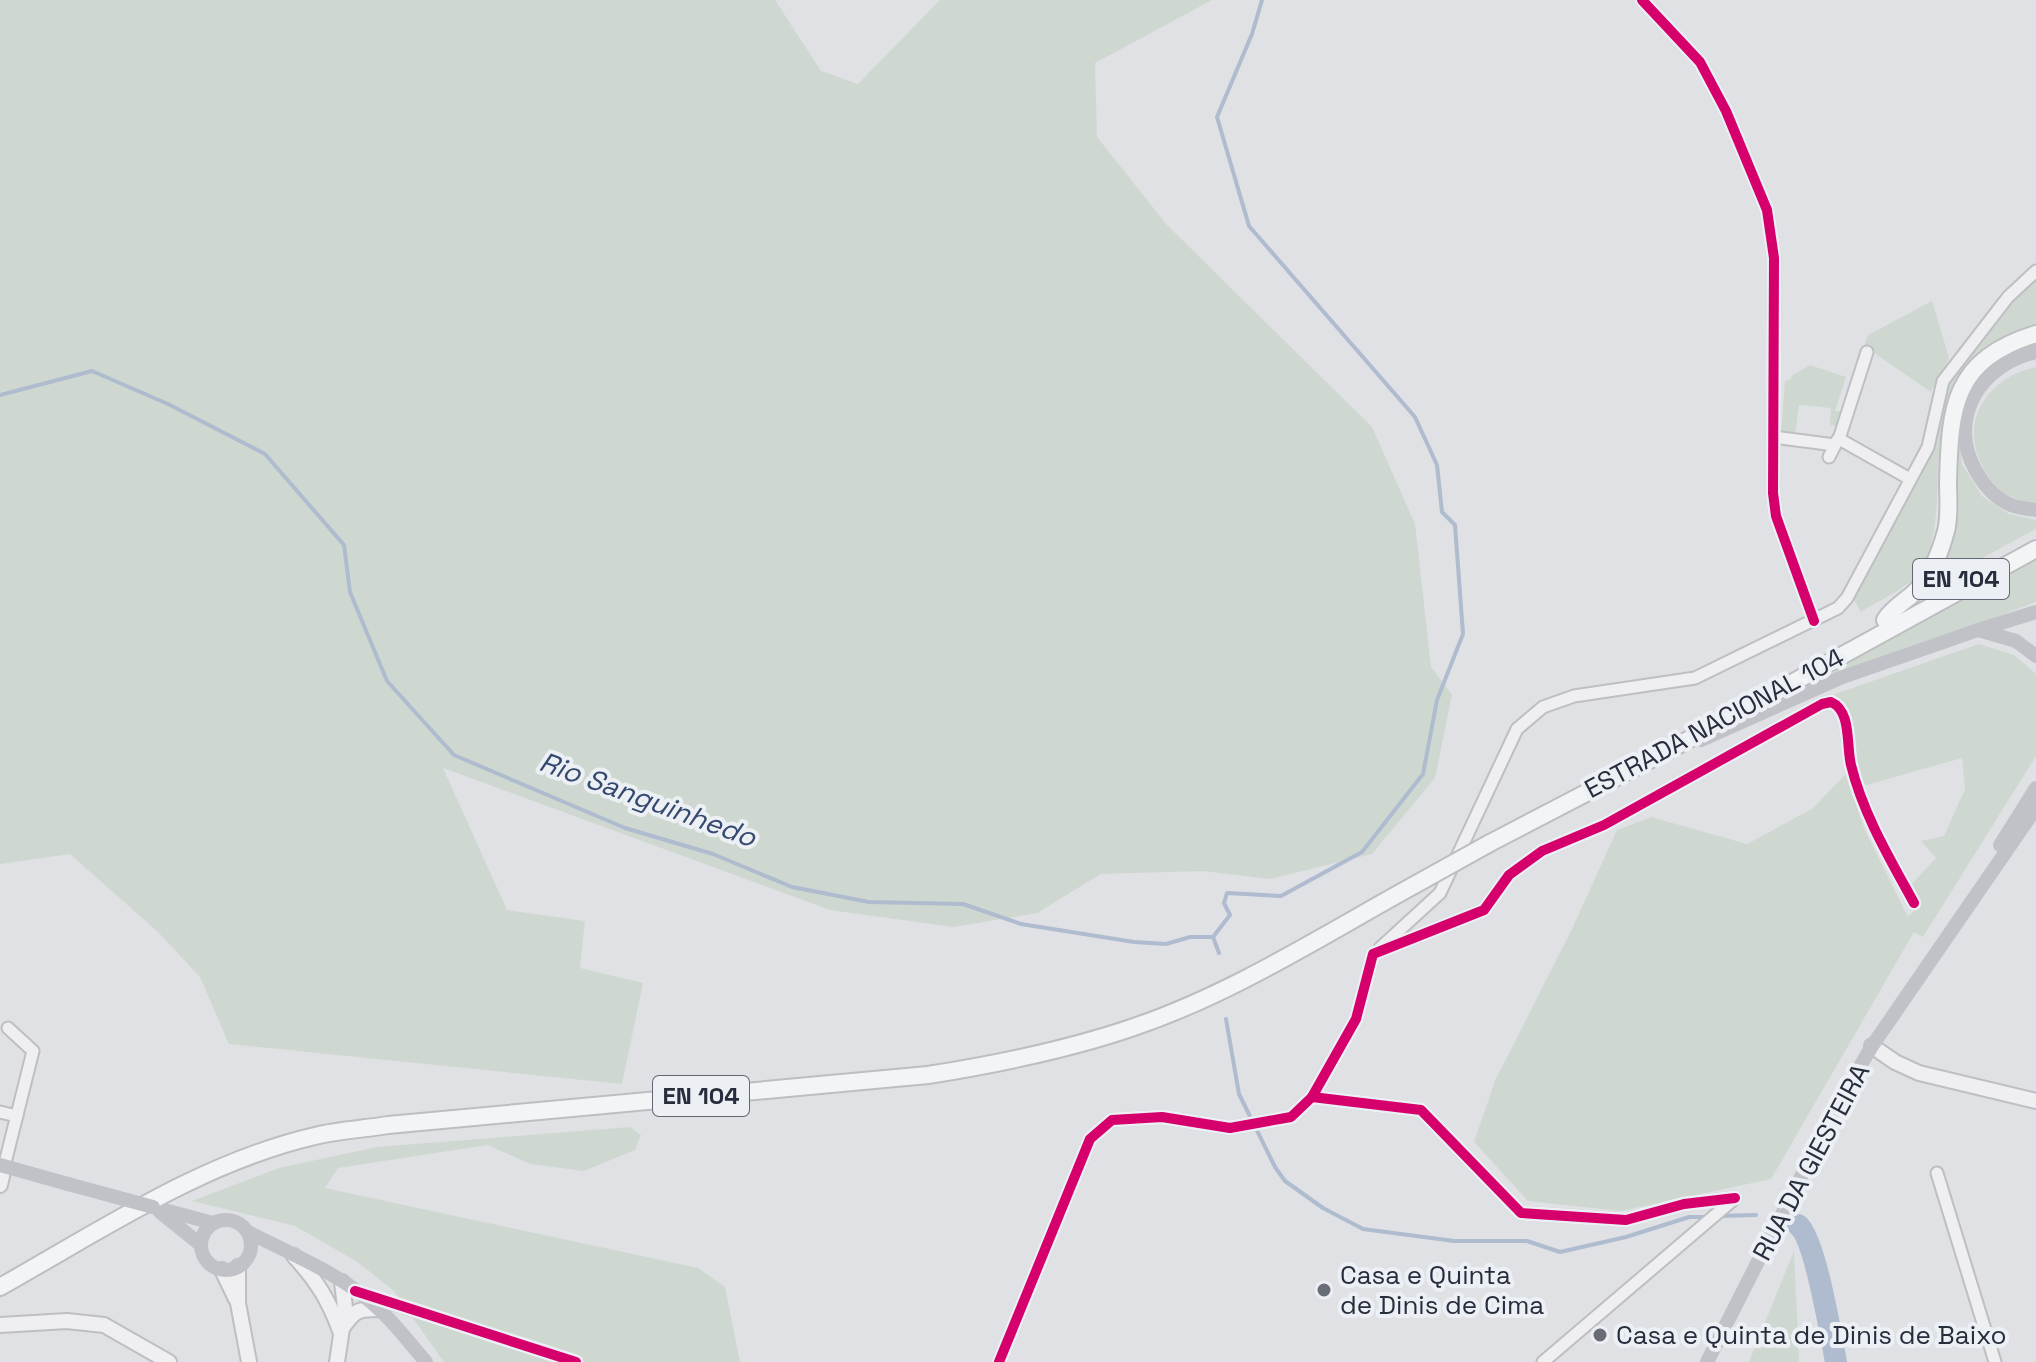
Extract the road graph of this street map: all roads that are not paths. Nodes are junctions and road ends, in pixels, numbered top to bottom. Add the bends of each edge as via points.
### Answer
1 (1642, 0) edge
2 (2036, 271) edge
3 (2036, 334) edge
4 (1867, 352) dead end
5 (2036, 352) edge
6 (1773, 437) junction
7 (1837, 442) junction
8 (1829, 457) dead end
9 (1910, 479) junction
10 (2036, 510) edge
11 (2036, 538) edge
12 (2036, 549) edge
13 (2036, 612) edge
14 (1885, 620) junction
15 (1814, 621) junction
16 (1978, 630) junction
17 (2036, 656) edge
18 (1686, 741) junction
19 (2036, 774) edge
20 (2036, 788) edge
21 (1568, 801) junction
22 (2036, 808) edge
23 (2008, 833) junction
24 (1914, 903) dead end
25 (1373, 954) junction
26 (1926, 968) junction
27 (8, 1028) dead end
28 (1872, 1046) junction
29 (1312, 1097) junction
30 (2036, 1101) edge
31 (0, 1112) edge
32 (17, 1116) junction
33 (2, 1166) edge
34 (1937, 1173) dead end
35 (0, 1185) edge
36 (184, 1222) junction
37 (213, 1223) junction
38 (248, 1232) junction
39 (201, 1245) junction
40 (280, 1248) junction
41 (249, 1255) junction
42 (294, 1255) junction
43 (238, 1267) junction
44 (222, 1270) junction
45 (342, 1282) junction
46 (0, 1287) edge
47 (355, 1291) junction
48 (238, 1303) junction
49 (331, 1305) junction
50 (379, 1309) junction
51 (0, 1325) edge
52 (340, 1331) junction
53 (245, 1346) junction
54 (169, 1362) edge
55 (232, 1362) edge
56 (249, 1362) edge
57 (337, 1362) edge
58 (426, 1362) edge
59 (576, 1362) edge
60 (999, 1362) edge
61 (1543, 1362) edge
62 (1707, 1362) edge
63 (1995, 1362) edge

1 - 6 street via 1700,62 1767,210 1774,258
2 - 9 street via 2008,297 1943,381 1928,447
3 - 14 main road via 2014,341 1966,379 1950,425 1947,528 1932,570
4 - 7 street
5 - 10 main road via 1992,372 1973,397 1963,428 1970,460 1985,486 2010,505
6 - 7 street
6 - 15 street via 1776,516
7 - 8 street
7 - 9 street
9 - 15 street via 1847,598
11 - 14 main road, ESTRADA NACIONAL 104 / EN 104
12 - 18 main road, ESTRADA NACIONAL 104 / EN 104
13 - 16 main road
14 - 21 main road, ESTRADA NACIONAL 104 / EN 104
15 - 25 street via 1695,678 1574,696 1543,707 1517,729 1440,893
16 - 17 main road via 2016,641
16 - 18 main road via 1840,678 1694,744
18 - 21 main road, ESTRADA NACIONAL 104 / EN 104
19 - 23 main road via 2013,811
20 - 23 main road
21 - 46 main road, EN 104, bridge via 1273,964 1190,1005 1080,1044 928,1075 315,1136 180,1186
22 - 26 main road
23 - 26 main road
24 - 25 street via 1878,837 1851,765 1844,716 1831,702 1604,825 1542,851 1509,875 1484,910
25 - 29 street via 1356,1019
26 - 28 main road, RUA DA GIESTEIRA
27 - 32 street via 33,1051
28 - 30 street via 1919,1073
28 - 62 main road, RUA DA GIESTEIRA
29 - 60 street via 1291,1117 1230,1128 1162,1117 1112,1120 1090,1139
29 - 61 street via 1421,1110 1521,1213 1626,1220 1684,1204 1735,1198
31 - 32 street
32 - 33 street
33 - 35 street
33 - 36 main road, bridge via 153,1207
34 - 63 street
36 - 37 main road
36 - 39 main road
37 - 38 main road via 229,1220
37 - 39 main road
38 - 40 main road
38 - 41 main road
39 - 44 main road via 207,1261
40 - 41 main road
40 - 42 main road
41 - 43 main road
42 - 45 main road
42 - 49 street
43 - 44 main road
43 - 48 street
44 - 48 street
45 - 47 main road
45 - 49 street
45 - 52 street via 345,1308
47 - 50 main road
47 - 59 street
48 - 53 street
49 - 52 street
50 - 52 street via 360,1309
50 - 58 main road
51 - 54 street via 104,1325
52 - 57 street
53 - 55 street
53 - 56 street

